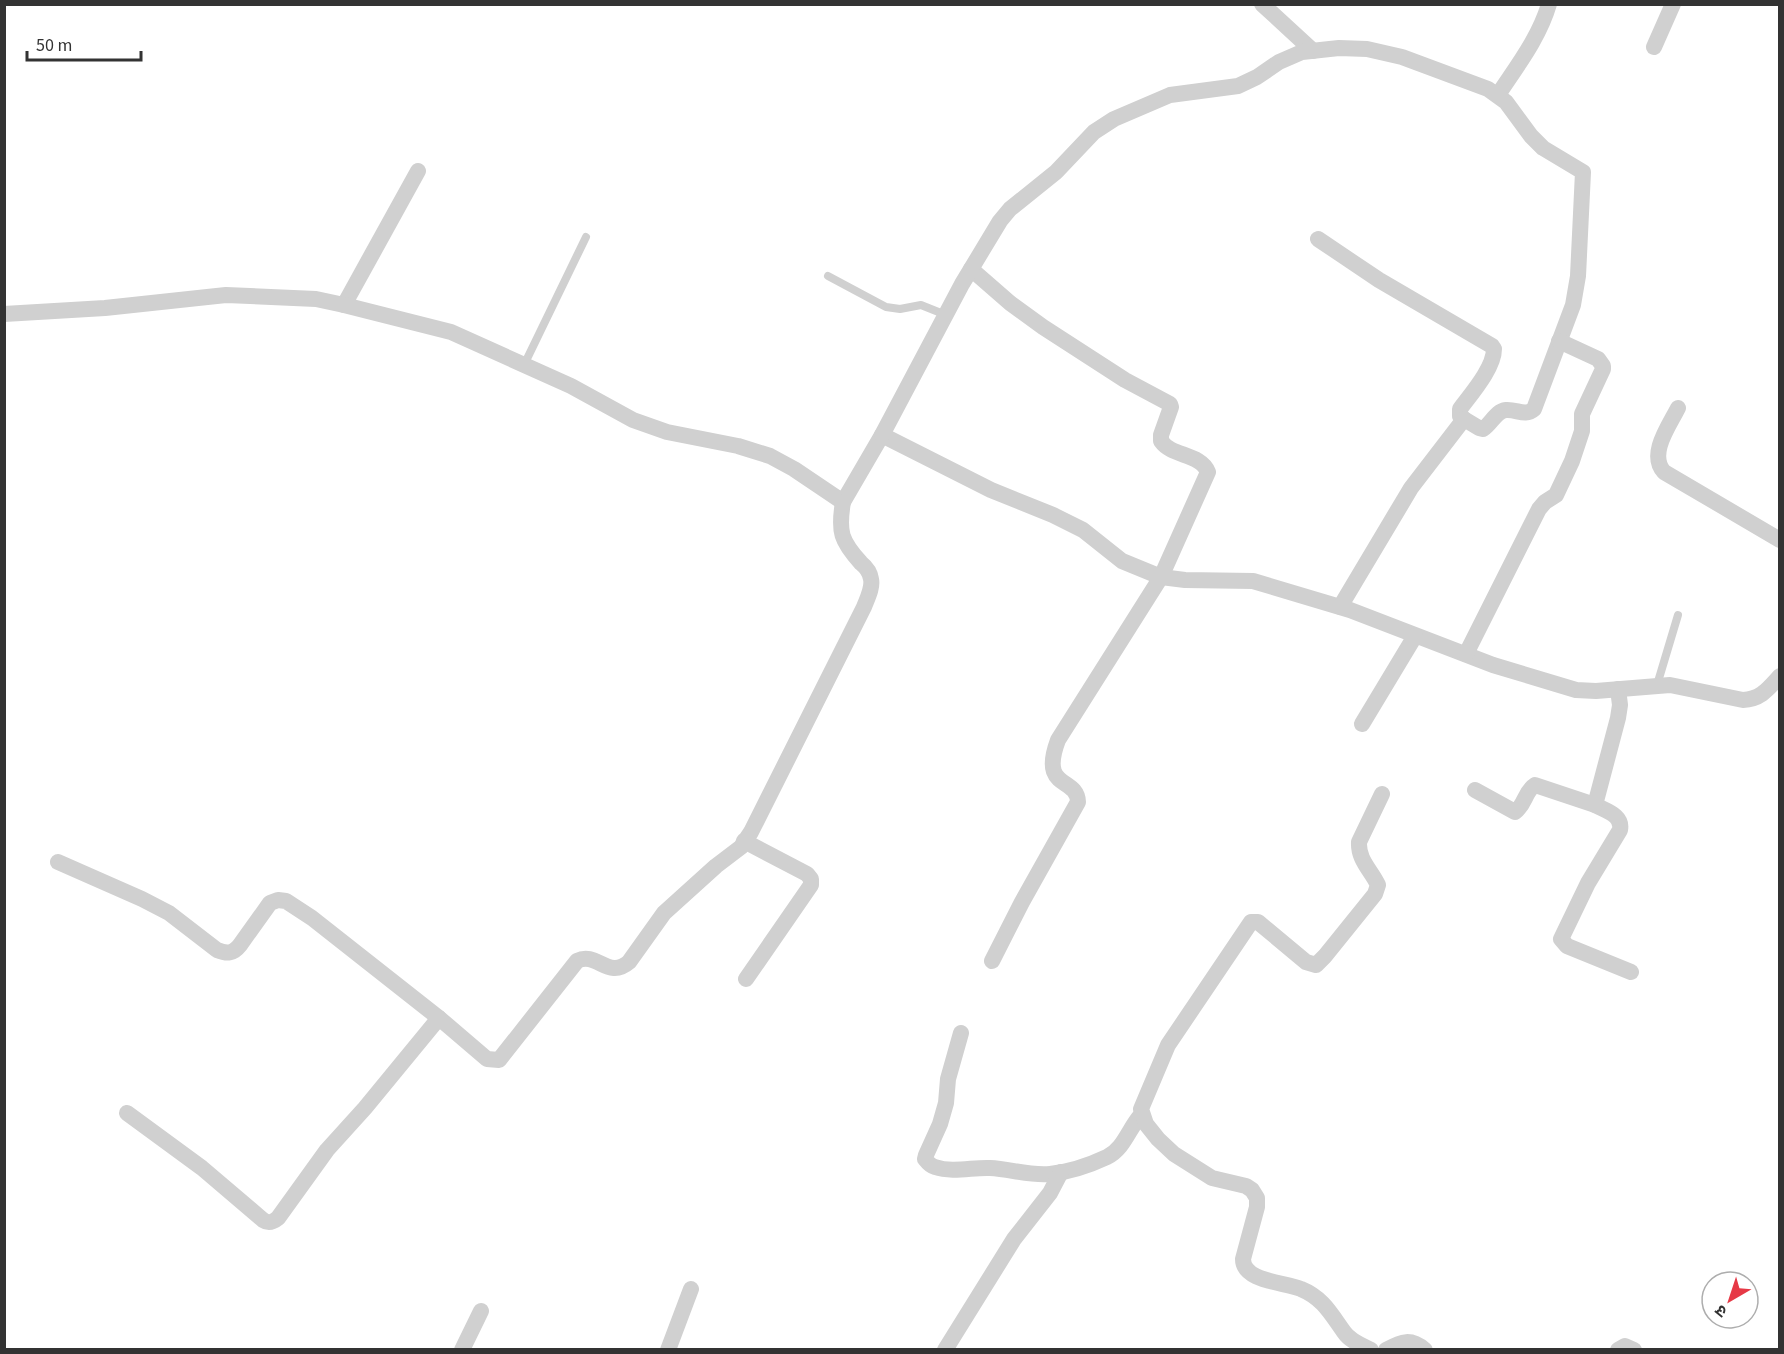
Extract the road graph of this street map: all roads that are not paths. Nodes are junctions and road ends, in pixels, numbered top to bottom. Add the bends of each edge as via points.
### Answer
1 (1262, 4) edge
2 (1549, 4) edge
3 (1673, 4) edge
4 (1654, 47) dead end
5 (1312, 51) junction
6 (1498, 95) junction
7 (417, 171) dead end
8 (586, 237) dead end
9 (1318, 239) dead end
10 (971, 269) junction
11 (828, 276) dead end
12 (344, 305) junction
13 (4, 314) edge
14 (946, 315) junction
15 (1559, 341) junction
16 (524, 365) junction
17 (1678, 408) dead end
18 (1464, 419) junction
19 (882, 435) junction
20 (843, 502) junction
21 (1779, 540) edge
22 (1161, 577) junction
23 (1340, 607) junction
24 (1678, 615) dead end
25 (1415, 636) junction
26 (1466, 654) junction
27 (1779, 676) edge
28 (1657, 685) junction
29 (1618, 689) junction
30 (1362, 724) dead end
31 (1475, 790) dead end
32 (1382, 794) dead end
33 (1595, 805) junction
34 (744, 841) junction
35 (58, 862) dead end
36 (992, 961) dead end
37 (1631, 972) dead end
38 (746, 979) dead end
39 (439, 1018) junction
40 (961, 1033) dead end
41 (127, 1113) dead end
42 (1141, 1115) junction
43 (1061, 1172) junction
44 (691, 1289) dead end
45 (481, 1311) dead end
46 (462, 1350) edge
47 (668, 1350) edge
48 (945, 1350) edge
49 (1371, 1350) edge
50 (1386, 1350) edge
51 (1425, 1350) edge
52 (1618, 1350) edge
53 (1634, 1350) edge

1 - 5 street
2 - 6 street via 1536,38
3 - 4 street
5 - 6 street via 1367,49 1402,57
5 - 10 street via 1280,62 1238,86 1170,95 1114,119 1094,132 1056,172 1010,209
6 - 15 street via 1543,148 1584,176 1578,276
7 - 12 street
8 - 16 lane
9 - 18 street via 1492,346 1494,355 1460,410
10 - 14 street
10 - 22 street via 1043,327 1170,404 1161,441 1200,462 1208,472
11 - 14 lane via 886,307 921,305
12 - 13 street via 316,299 226,295
12 - 16 street via 452,333
14 - 19 street
15 - 18 street via 1530,412 1506,410 1483,429
15 - 26 street via 1598,359 1603,369 1582,414 1582,431 1556,495 1539,509
16 - 20 street via 633,420 770,456
17 - 21 street via 1658,451 1659,466
18 - 23 street via 1411,488
19 - 20 street
19 - 22 street via 991,490 1083,530 1122,561
20 - 34 street via 841,534 845,545 867,569 870,590
22 - 23 street via 1253,581
22 - 36 street via 1058,740 1053,771 1075,792 1078,802
23 - 25 street
24 - 28 lane
25 - 26 street
25 - 30 street
26 - 29 street via 1576,690
27 - 28 street via 1762,696 1753,700
28 - 29 street
29 - 33 street via 1618,718
31 - 33 street via 1515,812 1535,785
32 - 42 street via 1359,842 1362,859 1378,885 1375,894 1316,964 1306,962 1258,922 1251,922 1168,1045
33 - 37 street via 1617,817 1620,830 1561,939 1567,946
34 - 38 street via 807,874 811,885
34 - 39 street via 664,913 622,968 592,960 576,962 499,1060 487,1059
35 - 39 street via 169,913 226,953 235,951 270,903 286,902 330,931
39 - 41 street via 327,1150 273,1222 267,1223 202,1168
40 - 43 street via 940,1124 925,1159 943,1169
42 - 43 street via 1116,1151
42 - 49 street via 1158,1139 1193,1167 1212,1178 1252,1190 1257,1207 1243,1259 1250,1274 1303,1290 1318,1299 1349,1337
43 - 48 street
44 - 47 street
45 - 46 street
50 - 51 street via 1407,1340
52 - 53 street via 1625,1346

